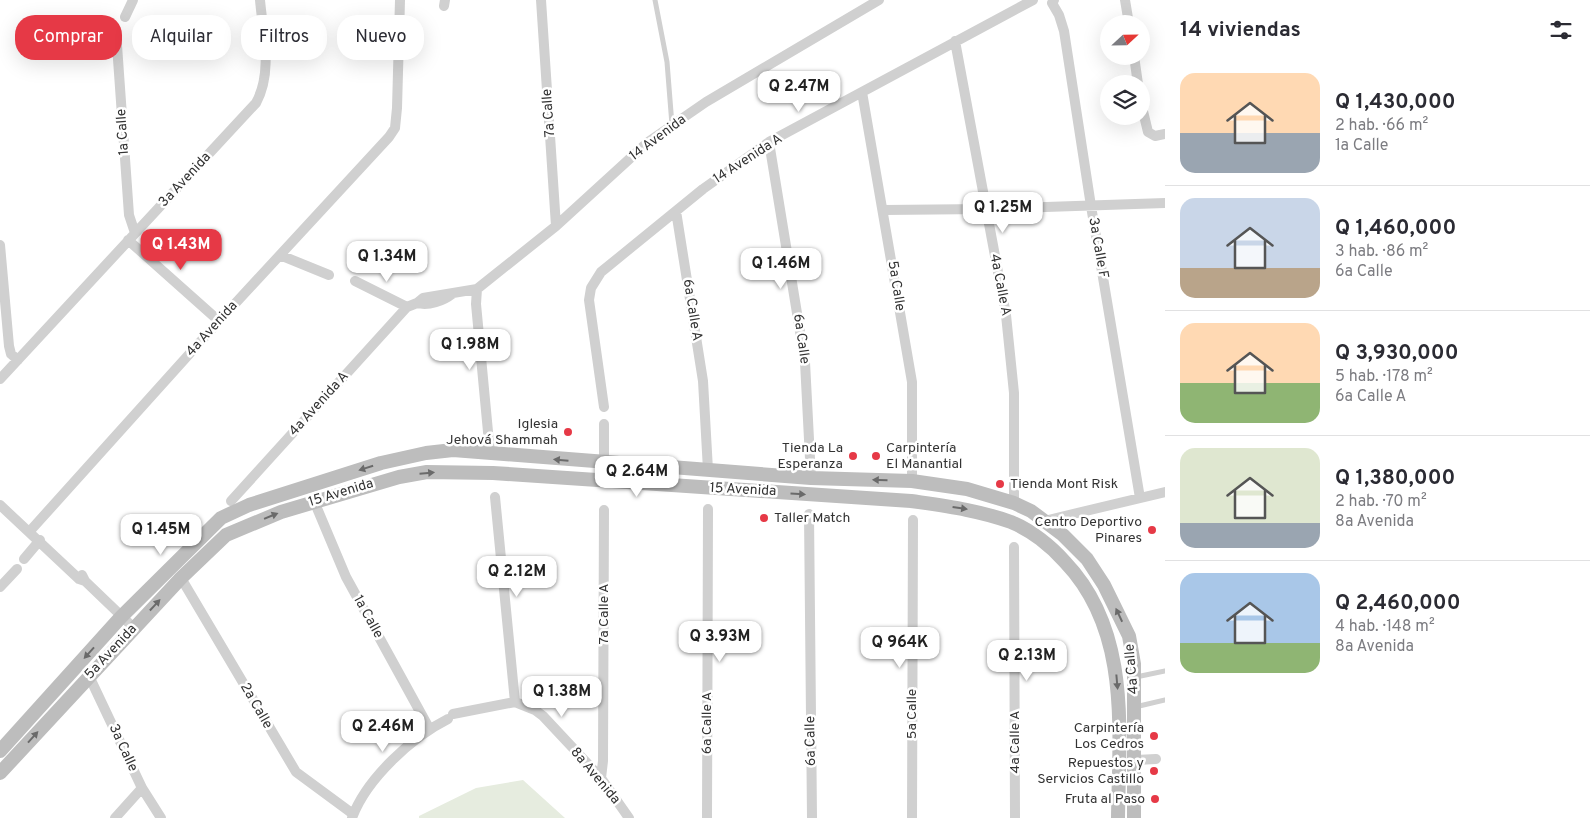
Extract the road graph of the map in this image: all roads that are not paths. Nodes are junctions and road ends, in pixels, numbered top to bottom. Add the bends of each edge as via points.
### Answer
1 (133, 0) edge
2 (260, 0) edge
3 (400, 0) edge
4 (541, 0) edge
5 (655, 0) edge
6 (879, 0) edge
7 (1033, 0) edge
8 (1125, 0) edge
9 (1050, 1) edge
10 (1128, 15) edge
11 (125, 17) dead end
12 (955, 40) junction
13 (118, 60) edge
14 (862, 92) junction
15 (1146, 125) edge
16 (672, 126) junction
17 (1165, 134) edge
18 (770, 142) junction
19 (1165, 202) edge
20 (1091, 206) junction
21 (985, 209) junction
22 (884, 210) junction
23 (676, 211) junction
24 (556, 226) junction
25 (131, 237) junction
26 (0, 244) edge
27 (280, 255) junction
28 (329, 275) dead end
29 (355, 281) dead end
30 (477, 289) junction
31 (412, 305) junction
32 (218, 321) junction
33 (18, 360) junction
34 (0, 379) edge
35 (604, 407) dead end
36 (604, 424) dead end
37 (490, 453) junction
38 (604, 464) junction
39 (708, 470) junction
40 (811, 478) junction
41 (912, 481) junction
42 (1165, 492) edge
43 (495, 496) dead end
44 (1140, 498) junction
45 (231, 501) dead end
46 (314, 501) junction
47 (1014, 503) junction
48 (0, 505) edge
49 (708, 509) dead end
50 (604, 510) dead end
51 (809, 514) dead end
52 (221, 518) joint
53 (912, 520) dead end
54 (1044, 521) junction
55 (30, 532) junction
56 (226, 535) joint
57 (40, 540) junction
58 (1014, 547) dead end
59 (1051, 547) joint
60 (24, 559) dead end
61 (17, 569) dead end
62 (180, 578) junction
63 (0, 587) edge
64 (122, 617) junction
65 (134, 628) junction
66 (1165, 671) edge
67 (89, 676) junction
68 (1134, 677) junction
69 (1165, 700) edge
70 (515, 702) junction
71 (1135, 707) junction
72 (429, 728) junction
73 (0, 751) edge
74 (1156, 759) dead end
75 (1136, 760) junction
76 (0, 773) edge
77 (601, 778) junction
78 (142, 788) junction
79 (352, 816) edge
80 (115, 818) edge
81 (161, 818) edge
82 (629, 818) edge
83 (707, 818) edge
84 (812, 818) edge
85 (912, 818) edge
86 (1015, 818) edge
87 (1118, 818) edge
88 (1134, 818) edge

1 - 11 street
2 - 25 street, 3a Avenida via 266,70 264,88 256,104
3 - 27 street, 4a Avenida via 395,128
4 - 24 street, 7a Calle
5 - 16 lane via 667,62
6 - 16 street, 14 Avenida via 706,102
7 - 12 street, 14 Avenida A
8 - 10 street
9 - 20 street, 3a Calle F via 1064,31
12 - 14 street, 14 Avenida A
12 - 21 street, 4a Calle A
13 - 25 street, 1a Calle
14 - 18 street, 14 Avenida A
14 - 22 street, 5a Calle
15 - 17 street via 1148,132 1155,136
16 - 24 street, 14 Avenida via 648,142
18 - 23 street, 14 Avenida A
18 - 40 street, 6a Calle via 805,362
19 - 20 street
20 - 21 street
20 - 44 street, 3a Calle F
21 - 22 street
21 - 47 street, 4a Calle A via 1011,354
22 - 41 street, 5a Calle via 912,382
23 - 35 street, 14 Avenida A via 601,272 591,288 590,313
23 - 39 street, 6a Calle A via 702,381
24 - 30 street, 14 Avenida
25 - 32 street
25 - 33 street, 3a Avenida
26 - 33 street via 9,346 11,354
27 - 28 street
27 - 32 street, 4a Avenida
29 - 31 street
30 - 31 street, 14 Avenida via 452,294 444,292
30 - 37 street
31 - 45 street, 4a Avenida A
32 - 55 street, 4a Avenida
33 - 34 street, 3a Avenida
36 - 38 street
38 -> 37 main road, 15 Avenida
37 -> 52 main road, 15 Avenida via 453,450 381,463 249,505
38 - 39 main road, 15 Avenida
39 - 40 main road, 15 Avenida
41 -> 40 main road, 15 Avenida
41 - 47 main road, 15 Avenida via 967,489
42 - 44 street
43 - 70 street
44 - 54 street
56 -> 46 main road, 15 Avenida
46 -> 59 main road, 15 Avenida via 418,474 493,473 911,501 971,510 1012,522
46 - 72 street, 1a Calle via 346,577
47 - 54 main road, 15 Avenida
48 - 55 street
49 - 83 street, 6a Calle A
50 - 77 street, 7a Calle A
51 - 84 street, 6a Calle
52 - 64 main road, 5a Avenida
53 - 85 street, 5a Calle
68 -> 54 main road, 4a Calle via 1129,636 1104,585 1087,559
55 - 57 street
56 - 62 main road, 5a Avenida
57 - 60 street
57 - 64 street via 74,568
58 - 86 street, 4a Calle A
59 -> 87 main road, 4a Calle via 1080,578 1103,620 1112,647 1119,709
61 - 63 street
65 -> 62 main road, 5a Avenida
62 - 79 street, 2a Calle via 296,772
64 - 65 street
64 -> 73 main road, 5a Avenida
65 - 67 main road, 5a Avenida
66 - 68 lane
76 -> 67 main road, 5a Avenida
67 - 78 street, 3a Calle
68 - 71 main road, 4a Calle
69 - 71 lane
70 - 72 street via 451,717
70 - 77 street, 8a Avenida via 543,716
71 - 75 main road, 4a Calle
72 - 79 street via 377,775
74 - 75 street
75 - 88 main road, 4a Calle
77 - 82 street, 8a Avenida
78 - 80 street
78 - 81 street, 3a Calle

